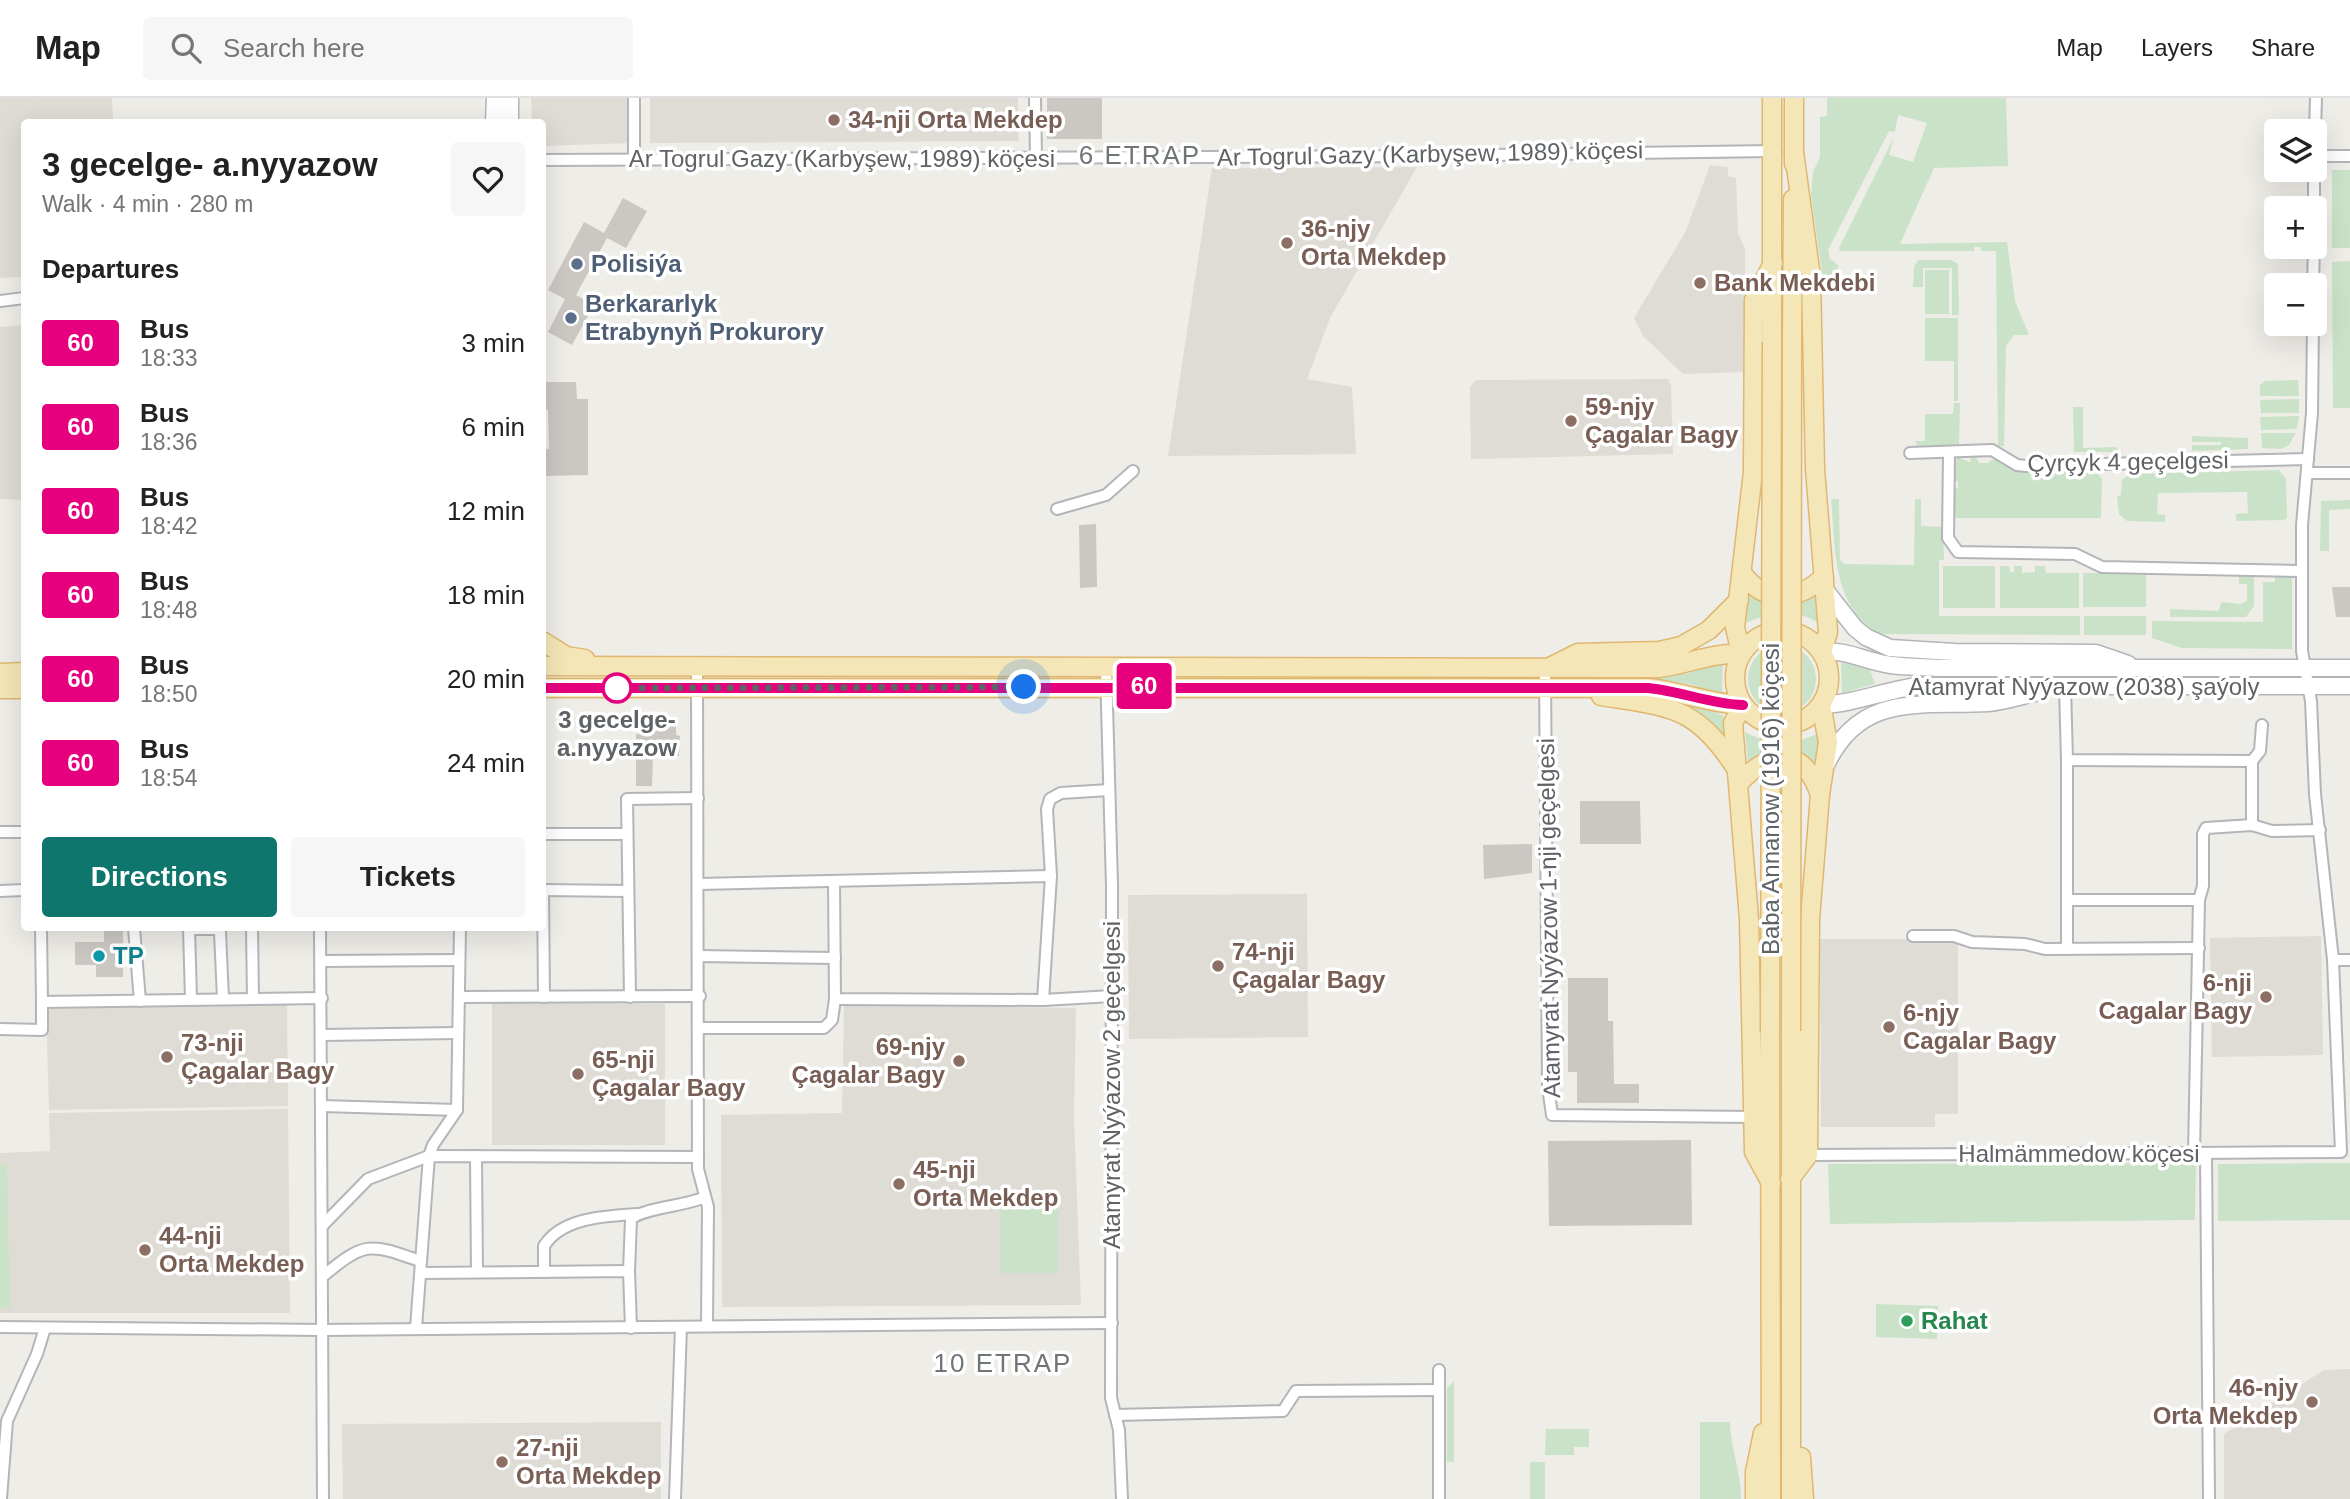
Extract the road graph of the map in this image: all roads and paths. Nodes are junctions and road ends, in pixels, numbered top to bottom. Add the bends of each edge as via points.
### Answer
1 (495, 98) edge
2 (510, 98) edge
3 (634, 98) edge
4 (1034, 98) edge
5 (1772, 98) edge
6 (1794, 98) edge
7 (2316, 98) edge
8 (494, 119) edge
9 (510, 119) edge
10 (2315, 119) edge
11 (1772, 150) junction
12 (1794, 152) junction
13 (2327, 156) edge
14 (2350, 156) edge
15 (1036, 157) junction
16 (546, 160) edge
17 (634, 160) junction
18 (1773, 263) junction
19 (21, 298) edge
20 (0, 301) edge
21 (2313, 336) edge
22 (1910, 453) dead end
23 (1949, 453) junction
24 (2308, 459) junction
25 (1133, 471) dead end
26 (2350, 473) edge
27 (2307, 474) junction
28 (1057, 509) dead end
29 (2302, 571) junction
30 (1742, 574) junction
31 (1825, 584) junction
32 (1739, 600) junction
33 (546, 644) edge
34 (1822, 652) junction
35 (1741, 654) junction
36 (546, 666) edge
37 (697, 667) junction
38 (2140, 668) junction
39 (2305, 668) junction
40 (2350, 668) edge
41 (1545, 669) junction
42 (0, 673) edge
43 (21, 673) edge
44 (1106, 678) junction
45 (2308, 686) junction
46 (2350, 686) edge
47 (2065, 687) junction
48 (546, 688) edge
49 (697, 688) junction
50 (1546, 688) junction
51 (0, 689) edge
52 (21, 689) edge
53 (1743, 705) junction
54 (1821, 705) junction
55 (2262, 725) dead end
56 (2067, 760) junction
57 (2252, 761) junction
58 (1826, 765) junction
59 (1737, 775) junction
60 (1109, 790) junction
61 (1820, 795) junction
62 (698, 798) junction
63 (2252, 825) junction
64 (2320, 830) junction
65 (0, 832) edge
66 (21, 832) edge
67 (546, 834) edge
68 (627, 834) junction
69 (1051, 876) junction
70 (834, 881) junction
71 (699, 884) junction
72 (21, 890) edge
73 (546, 890) edge
74 (0, 891) edge
75 (627, 891) junction
76 (2067, 900) junction
77 (2199, 900) junction
78 (41, 931) edge
79 (134, 931) edge
80 (189, 931) edge
81 (219, 931) edge
82 (252, 931) edge
83 (320, 931) edge
84 (460, 931) edge
85 (543, 931) edge
86 (1913, 936) dead end
87 (2199, 948) junction
88 (2067, 949) junction
89 (699, 956) junction
90 (835, 958) junction
91 (459, 960) junction
92 (2333, 960) junction
93 (2350, 960) edge
94 (321, 961) junction
95 (700, 996) junction
96 (1112, 996) junction
97 (460, 997) junction
98 (544, 997) junction
99 (630, 997) junction
100 (321, 998) junction
101 (191, 999) junction
102 (223, 999) junction
103 (253, 999) junction
104 (835, 999) junction
105 (1043, 1000) junction
106 (140, 1001) junction
107 (42, 1002) junction
108 (699, 1028) junction
109 (0, 1029) edge
110 (457, 1033) junction
111 (322, 1035) junction
112 (322, 1106) junction
113 (457, 1110) junction
114 (1753, 1118) junction
115 (2345, 1152) edge
116 (2200, 1153) junction
117 (1808, 1156) junction
118 (429, 1157) junction
119 (476, 1157) junction
120 (698, 1157) junction
121 (1790, 1179) junction
122 (1771, 1183) junction
123 (705, 1197) junction
124 (636, 1214) junction
125 (322, 1226) junction
126 (421, 1267) junction
127 (629, 1271) junction
128 (477, 1272) junction
129 (544, 1272) junction
130 (322, 1277) junction
131 (1112, 1323) junction
132 (707, 1325) junction
133 (0, 1327) edge
134 (45, 1328) junction
135 (416, 1328) junction
136 (631, 1328) junction
137 (681, 1328) junction
138 (322, 1329) junction
139 (1439, 1370) dead end
140 (1439, 1390) junction
141 (1791, 1390) junction
142 (1771, 1392) junction
143 (1115, 1415) junction
144 (1, 1499) edge
145 (323, 1499) edge
146 (675, 1499) edge
147 (1122, 1499) edge
148 (1439, 1499) edge
149 (1755, 1499) edge
150 (1771, 1499) edge
151 (1791, 1499) edge
152 (1804, 1499) edge
153 (2209, 1499) edge

1 - 8 main road
2 - 9 main road
3 - 17 street
4 - 15 street
5 - 11 main road, Baba Annanow (1916) köçesi
6 - 12 main road, Baba Annanow (1916) köçesi
7 - 10 street
11 - 15 street, Ar Togrul Gazy (Karbyşew, 1989) köçesi
11 - 18 main road, Baba Annanow (1916) köçesi
12 - 31 main road via 1811,277 1815,469
12 - 121 main road, Baba Annanow (1916) köçesi, bridge
13 - 14 street
15 - 17 street, Ar Togrul Gazy (Karbyşew, 1989) köçesi
16 - 17 street, Ar Togrul Gazy (Karbyşew, 1989) köçesi
18 - 30 main road via 1754,300 1753,472
18 - 122 main road, Baba Annanow (1916) köçesi, bridge
19 - 20 street
21 - 24 street
22 - 23 street, Çyrçyk 4 geçelgesi
23 - 24 street, Çyrçyk 4 geçelgesi via 1992,450 2026,466
23 - 29 street via 1948,538 1954,550 1962,553 2075,554 2102,567
24 - 27 street
25 - 28 street via 1106,495
26 - 27 street
27 - 29 street
29 - 39 street
30 - 31 main road via 1756,588 1777,597
30 - 32 main road
31 - 34 main road via 1828,632
31 - 38 main road via 1855,628 1890,648 2096,653
32 - 35 main road via 1735,627
32 - 41 main road via 1709,630 1681,646 1578,653
33 - 37 main road via 566,656
34 - 35 main road via 1804,636 1781,631 1758,638
34 - 38 main road, Atamyrat Nyýazow (2038) şaýoly via 1839,650 1891,665 1941,668
34 - 54 main road via 1830,679
35 - 41 main road via 1723,652 1658,668
35 - 53 main road via 1735,676
36 - 37 main road
37 - 44 main road
37 - 49 street
38 - 39 main road, Atamyrat Nyýazow (2038) şaýoly
39 - 40 main road, Atamyrat Nyýazow (2038) şaýoly
39 - 45 street
41 - 44 main road
41 - 50 street
42 - 43 main road
44 - 49 main road
44 - 50 main road
44 - 60 street, Atamyrat Nyýazow 2 geçelgesi
45 - 46 main road, Atamyrat Nyýazow (2038) şaýoly
45 - 47 main road, Atamyrat Nyýazow (2038) şaýoly
45 - 64 street
47 - 54 main road, Atamyrat Nyýazow (2038) şaýoly via 1918,686 1841,705
47 - 56 street
47 - 58 main road via 1990,703 1913,703 1887,709 1844,735
48 - 49 main road
49 - 62 street
50 - 53 main road via 1648,688
50 - 59 main road via 1677,710 1702,724
50 - 114 street, Atamyrat Nyýazow 1-nji geçelgesi via 1548,1087 1552,1115
51 - 52 main road
53 - 54 main road via 1756,718 1782,725 1808,718
53 - 59 main road via 1733,723
54 - 58 main road via 1828,733
55 - 57 street via 2260,751
56 - 57 street
56 - 76 street
57 - 63 street
58 - 61 main road
59 - 61 main road via 1780,758 1806,766
59 - 114 main road via 1749,919
60 - 69 street via 1060,793 1050,799
60 - 96 street, Atamyrat Nyýazow 2 geçelgesi
61 - 117 main road via 1810,919
62 - 68 street via 626,799
62 - 71 street
63 - 64 street via 2272,831
63 - 77 street via 2206,828
64 - 92 street
65 - 66 street
67 - 68 street
68 - 75 street
69 - 70 street
69 - 105 street
70 - 71 street
70 - 90 street
71 - 89 street
72 - 74 street
73 - 75 street
75 - 99 street
76 - 77 street
76 - 88 street
77 - 87 street
78 - 107 street
79 - 106 street
80 - 101 street
81 - 102 street
82 - 103 street
83 - 94 street
84 - 91 street
85 - 98 street
86 - 88 street
87 - 88 street
87 - 116 street
89 - 90 street
89 - 95 street
90 - 104 street
91 - 94 street
91 - 97 street
92 - 93 street
92 - 115 street
94 - 100 street
95 - 99 street
95 - 108 street
96 - 105 street
96 - 131 street, Atamyrat Nyýazow 2 geçelgesi
97 - 98 street
97 - 110 street
98 - 99 street
100 - 103 street
100 - 111 street
101 - 102 street
101 - 106 street
102 - 103 street
104 - 105 street
104 - 108 street via 832,1020 824,1028
106 - 107 street
107 - 109 street via 42,1030
108 - 120 street
110 - 111 street
110 - 113 street
111 - 112 street
112 - 113 street
112 - 125 street
113 - 118 street
114 - 122 main road via 1754,1152
115 - 116 street, Halmämmedow köçesi
116 - 117 street, Halmämmedow köçesi
116 - 153 street
117 - 121 main road
118 - 119 street
118 - 125 street via 368,1179
118 - 126 street
119 - 120 street
119 - 128 street
120 - 123 street
121 - 141 main road, Baba Annanow (1916) köçesi
122 - 142 main road, Baba Annanow (1916) köçesi
123 - 124 street via 688,1205
123 - 132 street
124 - 127 street via 629,1227
124 - 129 street via 593,1217 556,1234 544,1246
125 - 130 street
126 - 128 street
126 - 130 street via 380,1247 363,1248
126 - 135 street
127 - 129 street
127 - 136 street
128 - 129 street
130 - 138 street
131 - 132 street
131 - 143 street, Atamyrat Nyýazow 2 geçelgesi
132 - 137 street
133 - 134 street
134 - 138 street
134 - 144 street via 8,1421
135 - 136 street
135 - 138 street
136 - 137 street
137 - 146 street
138 - 145 street
139 - 140 street
140 - 143 street via 1296,1391 1283,1410
140 - 148 street
141 - 151 main road, Baba Annanow (1916) köçesi
141 - 152 main road
142 - 149 main road via 1755,1472
142 - 150 main road, Baba Annanow (1916) köçesi
143 - 147 street, Atamyrat Nyýazow 2 geçelgesi

